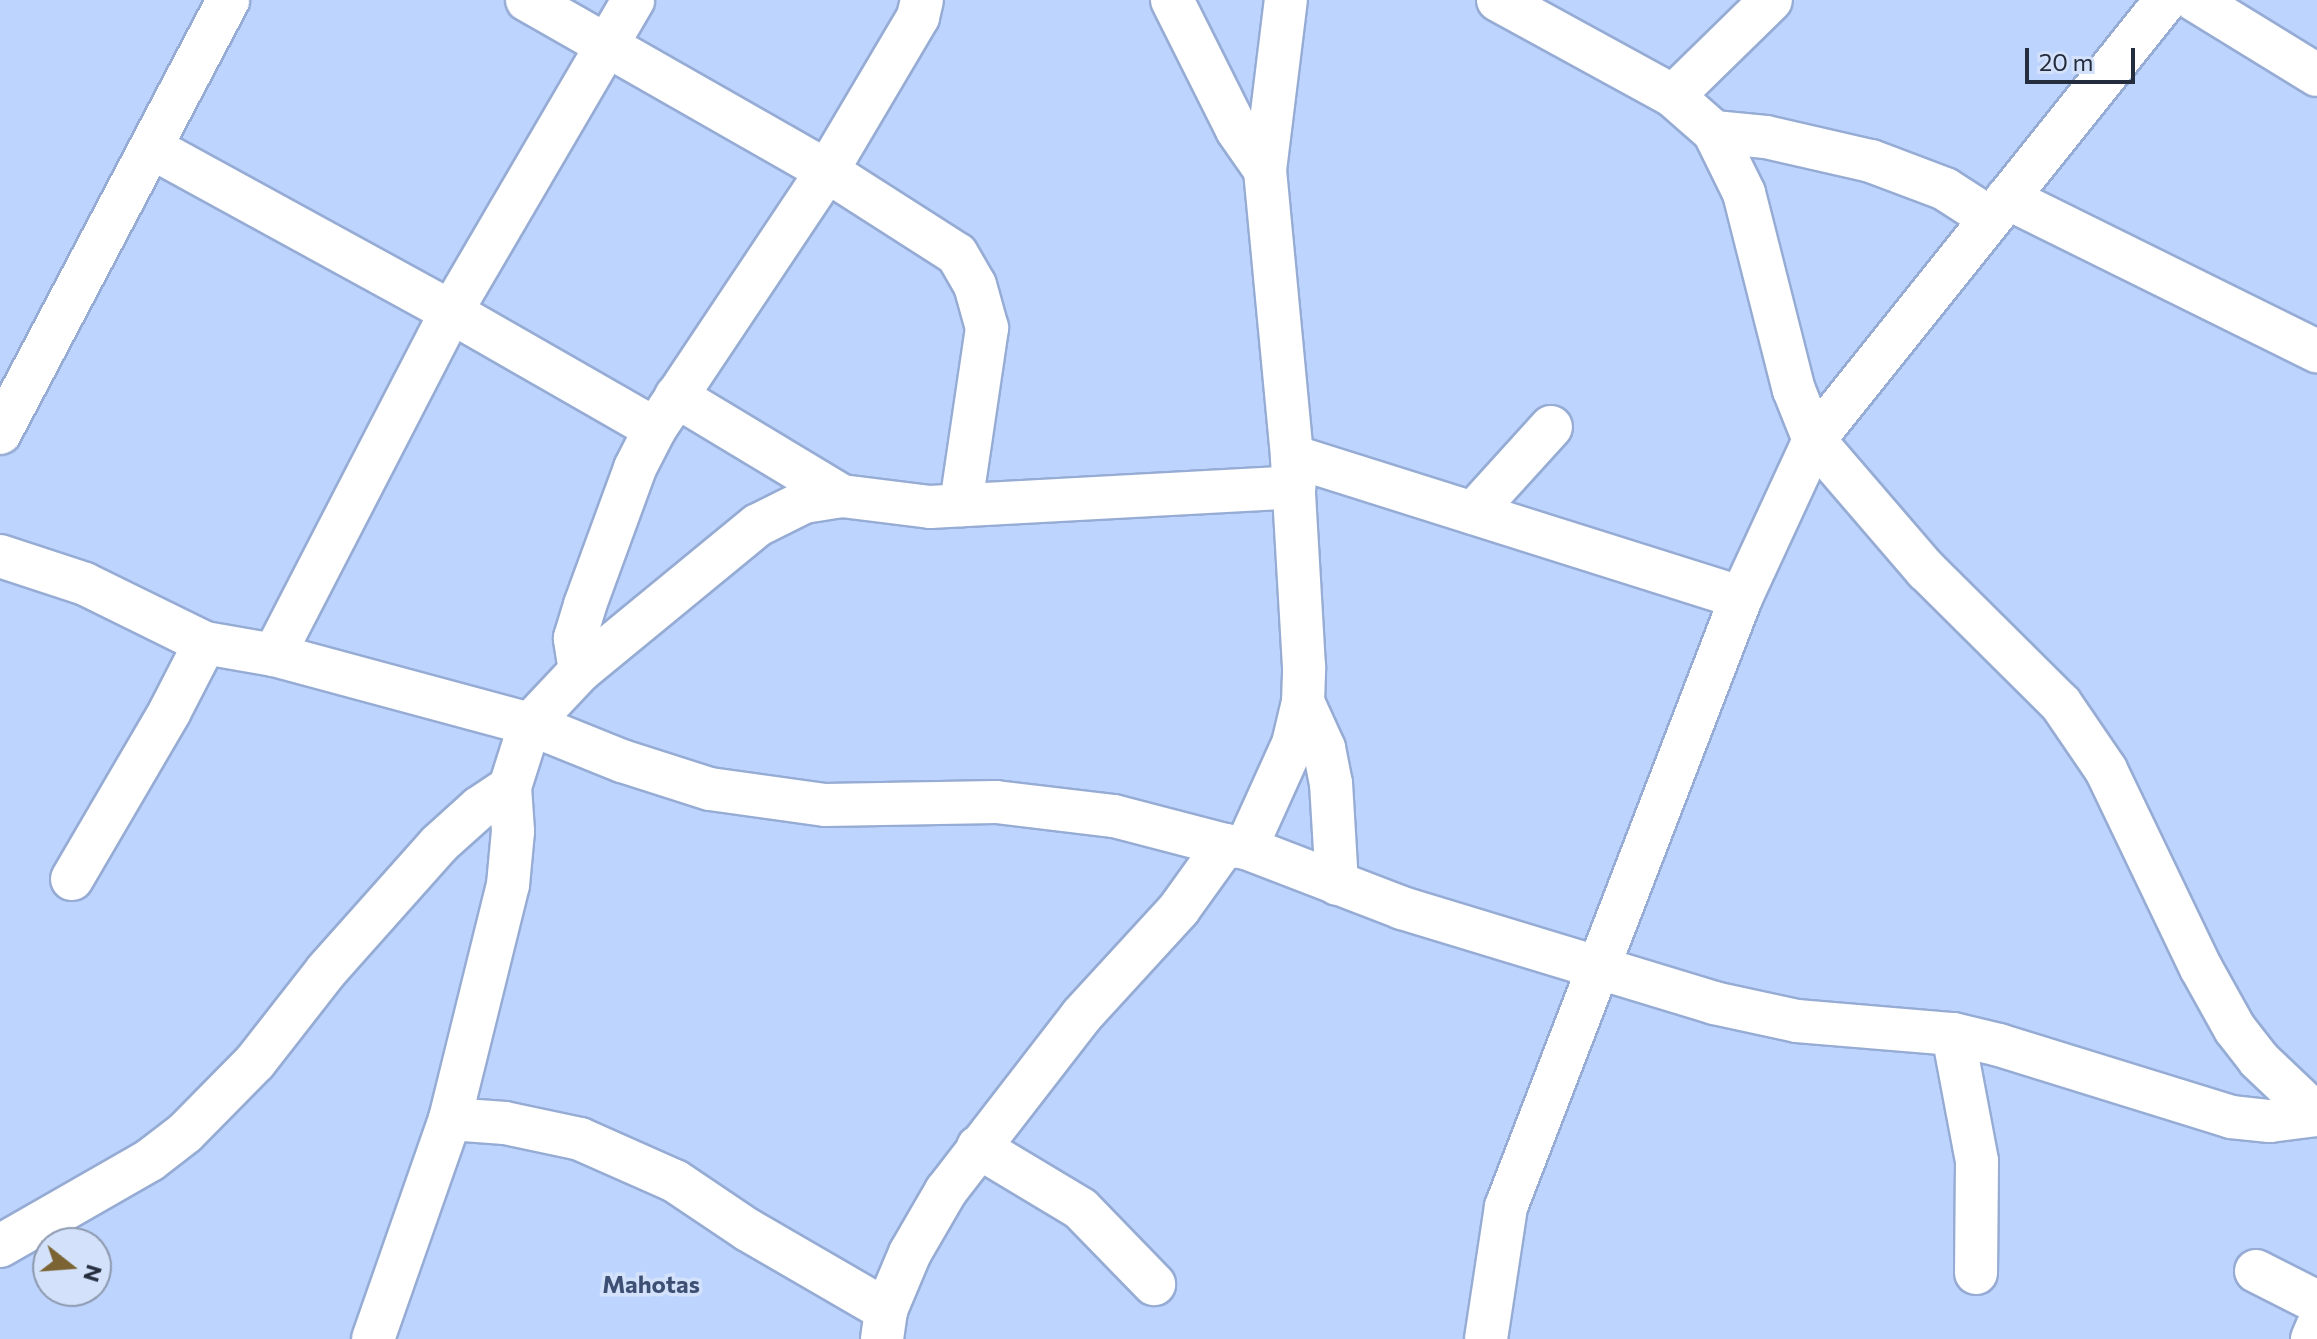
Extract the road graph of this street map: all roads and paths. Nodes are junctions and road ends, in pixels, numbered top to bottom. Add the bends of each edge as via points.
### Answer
1 (228, 0) edge
2 (527, 0) edge
3 (633, 0) edge
4 (922, 0) edge
5 (1172, 0) edge
6 (1286, 0) edge
7 (1498, 0) edge
8 (1771, 0) edge
9 (2166, 0) edge
10 (2195, 0) edge
11 (609, 44) junction
12 (2317, 75) edge
13 (1673, 96) junction
14 (1714, 132) junction
15 (152, 148) junction
16 (1265, 170) junction
17 (827, 171) junction
18 (1998, 208) junction
19 (451, 312) junction
20 (2317, 351) edge
21 (665, 412) junction
22 (1551, 427) dead end
23 (0, 433) edge
24 (1814, 440) junction
25 (1293, 472) junction
26 (842, 496) junction
27 (961, 505) junction
28 (1473, 513) junction
29 (0, 556) edge
30 (1741, 598) junction
31 (205, 643) junction
32 (274, 655) junction
33 (580, 671) junction
34 (1303, 702) junction
35 (530, 724) junction
36 (510, 787) junction
37 (1235, 846) junction
38 (72, 879) dead end
39 (1337, 884) junction
40 (1598, 965) junction
41 (1953, 1034) junction
42 (2317, 1115) edge
43 (450, 1119) junction
44 (978, 1147) junction
45 (0, 1246) edge
46 (2256, 1271) dead end
47 (1976, 1273) dead end
48 (1154, 1284) dead end
49 (2317, 1302) edge
50 (884, 1325) edge
51 (2317, 1327) edge
52 (373, 1339) edge
53 (1486, 1339) edge
54 (2312, 1339) edge

1 - 15 street
2 - 11 street
3 - 11 street
4 - 17 street via 918,17
5 - 16 street via 1237,130
6 - 16 street
7 - 13 street
8 - 13 street
9 - 18 street
10 - 12 street
11 - 17 street
11 - 19 street
13 - 14 street
14 - 18 street via 1766,137 1871,161
14 - 24 street via 1744,193 1794,390
15 - 19 street
15 - 23 street
16 - 25 street
17 - 21 street
17 - 27 street via 957,254 975,285 987,328
18 - 20 street
18 - 24 street
19 - 21 street
19 - 32 street
21 - 26 street
21 - 33 street via 635,468 585,605 575,638
22 - 28 street
24 - 30 street
24 - 42 street via 1926,570 2061,704 2106,770 2235,1029 2259,1060
25 - 27 street
25 - 28 street
25 - 34 street
26 - 27 street via 930,507
26 - 33 street via 804,502 758,525
28 - 30 street
29 - 31 street via 85,584
30 - 40 street
31 - 32 street
31 - 38 street
32 - 35 street
33 - 35 street
34 - 37 street via 1293,744
34 - 39 street via 1324,748 1331,783
35 - 36 street
35 - 37 street via 710,789 825,805 996,802 1114,816
36 - 43 street via 508,885
36 - 45 street via 439,844 326,971 255,1062 185,1133 150,1160
37 - 39 street
37 - 44 street via 1082,1015
39 - 40 street
40 - 41 street via 1714,1003 1797,1021
40 - 53 street via 1506,1207
41 - 42 street via 2231,1117 2270,1121
41 - 47 street via 1977,1161
43 - 50 street via 505,1123 580,1139 675,1181
43 - 52 street
44 - 48 street via 1081,1209
44 - 50 street via 917,1241
46 - 49 street
51 - 54 street

